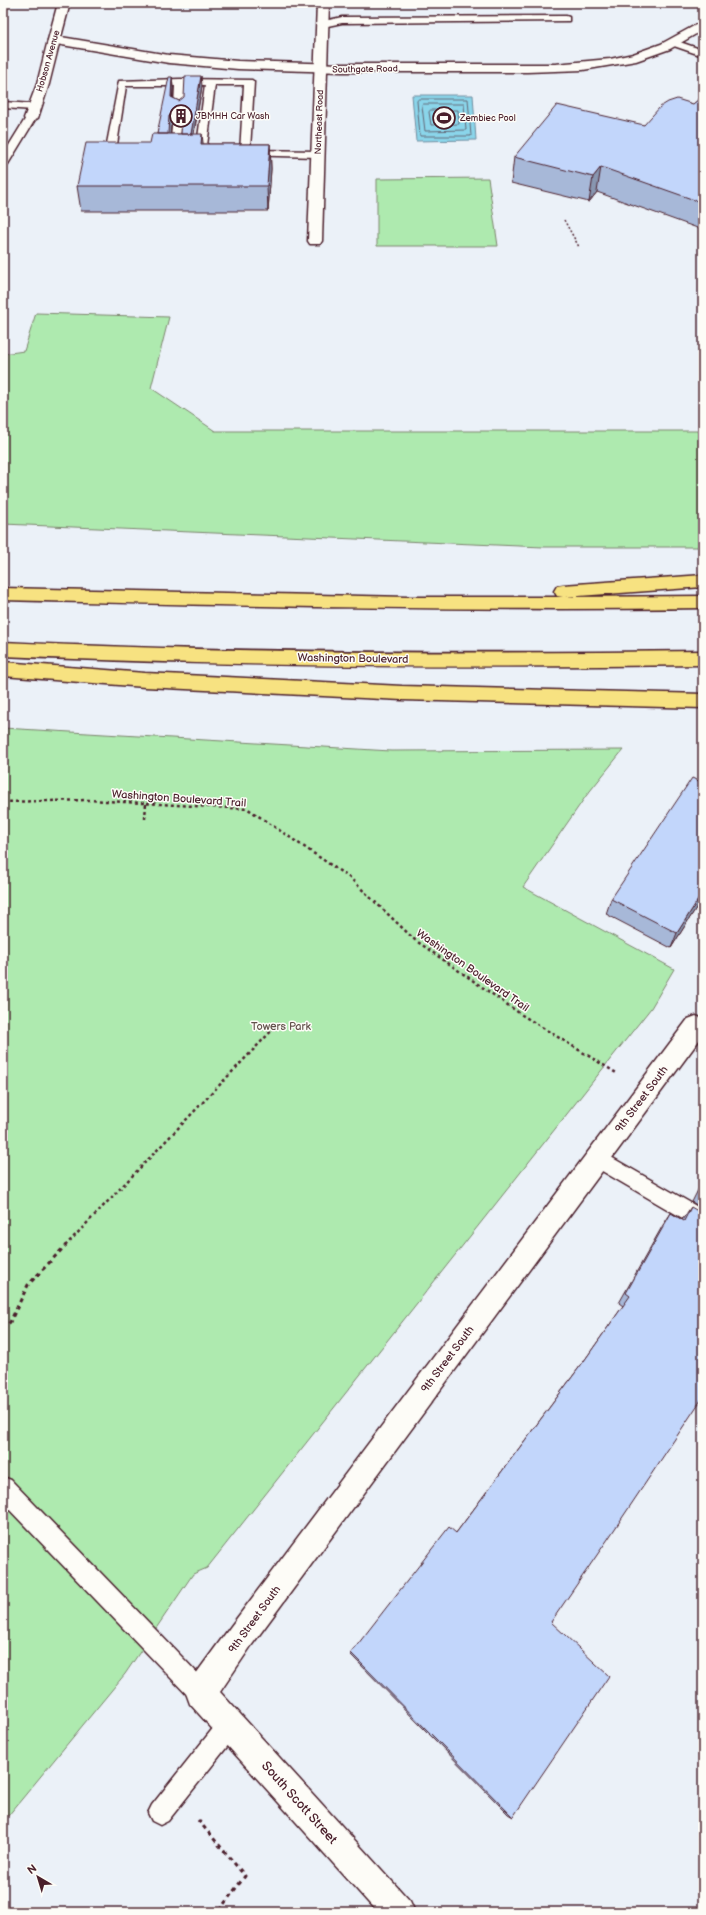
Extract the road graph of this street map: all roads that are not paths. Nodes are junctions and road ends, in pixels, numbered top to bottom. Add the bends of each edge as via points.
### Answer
1 (64, 3) edge
2 (323, 3) edge
3 (566, 19) dead end
4 (323, 24) junction
5 (703, 25) edge
6 (703, 36) edge
7 (54, 40) junction
8 (674, 43) junction
9 (703, 53) edge
10 (321, 69) junction
11 (180, 82) junction
12 (210, 82) junction
13 (3, 105) edge
14 (179, 107) edge
15 (33, 113) junction
16 (177, 126) dead end
17 (132, 154) edge
18 (161, 154) edge
19 (175, 154) junction
20 (318, 154) junction
21 (3, 164) edge
22 (314, 241) dead end
23 (703, 582) edge
24 (3, 594) edge
25 (703, 602) edge
26 (408, 603) junction
27 (3, 649) edge
28 (703, 658) edge
29 (3, 669) edge
30 (703, 701) edge
31 (699, 1028) edge
32 (597, 1158) junction
33 (703, 1221) edge
34 (3, 1488) edge
35 (201, 1693) junction
36 (230, 1725) junction
37 (160, 1814) dead end
38 (399, 1912) edge

1 - 7 street, Hobson Avenue
2 - 4 street, Northeast Road
3 - 4 lane via 342,20
4 - 10 street, Northeast Road
5 - 8 street, Southgate Road
6 - 8 street, Southgate Road
7 - 10 street, Southgate Road via 169,59
7 - 15 street, Hobson Avenue
8 - 9 lane
8 - 10 street, Southgate Road via 626,59 588,65
10 - 20 street, Northeast Road
11 - 12 lane
11 - 14 lane
11 - 17 lane via 122,83 110,154
12 - 19 lane via 205,153
12 - 20 lane via 249,82 241,153
13 - 15 lane
15 - 21 lane
16 - 19 lane
18 - 19 lane
20 - 22 street, Northeast Road
23 - 26 highway
24 - 26 highway
25 - 26 highway
27 - 28 highway, Washington Boulevard via 330,658
29 - 30 highway via 145,680 402,693
31 - 32 street, 9th Street South
32 - 33 lane
32 - 35 street, 9th Street South
34 - 35 lane
35 - 36 street, South Scott Street
36 - 37 lane
36 - 38 street, South Scott Street

